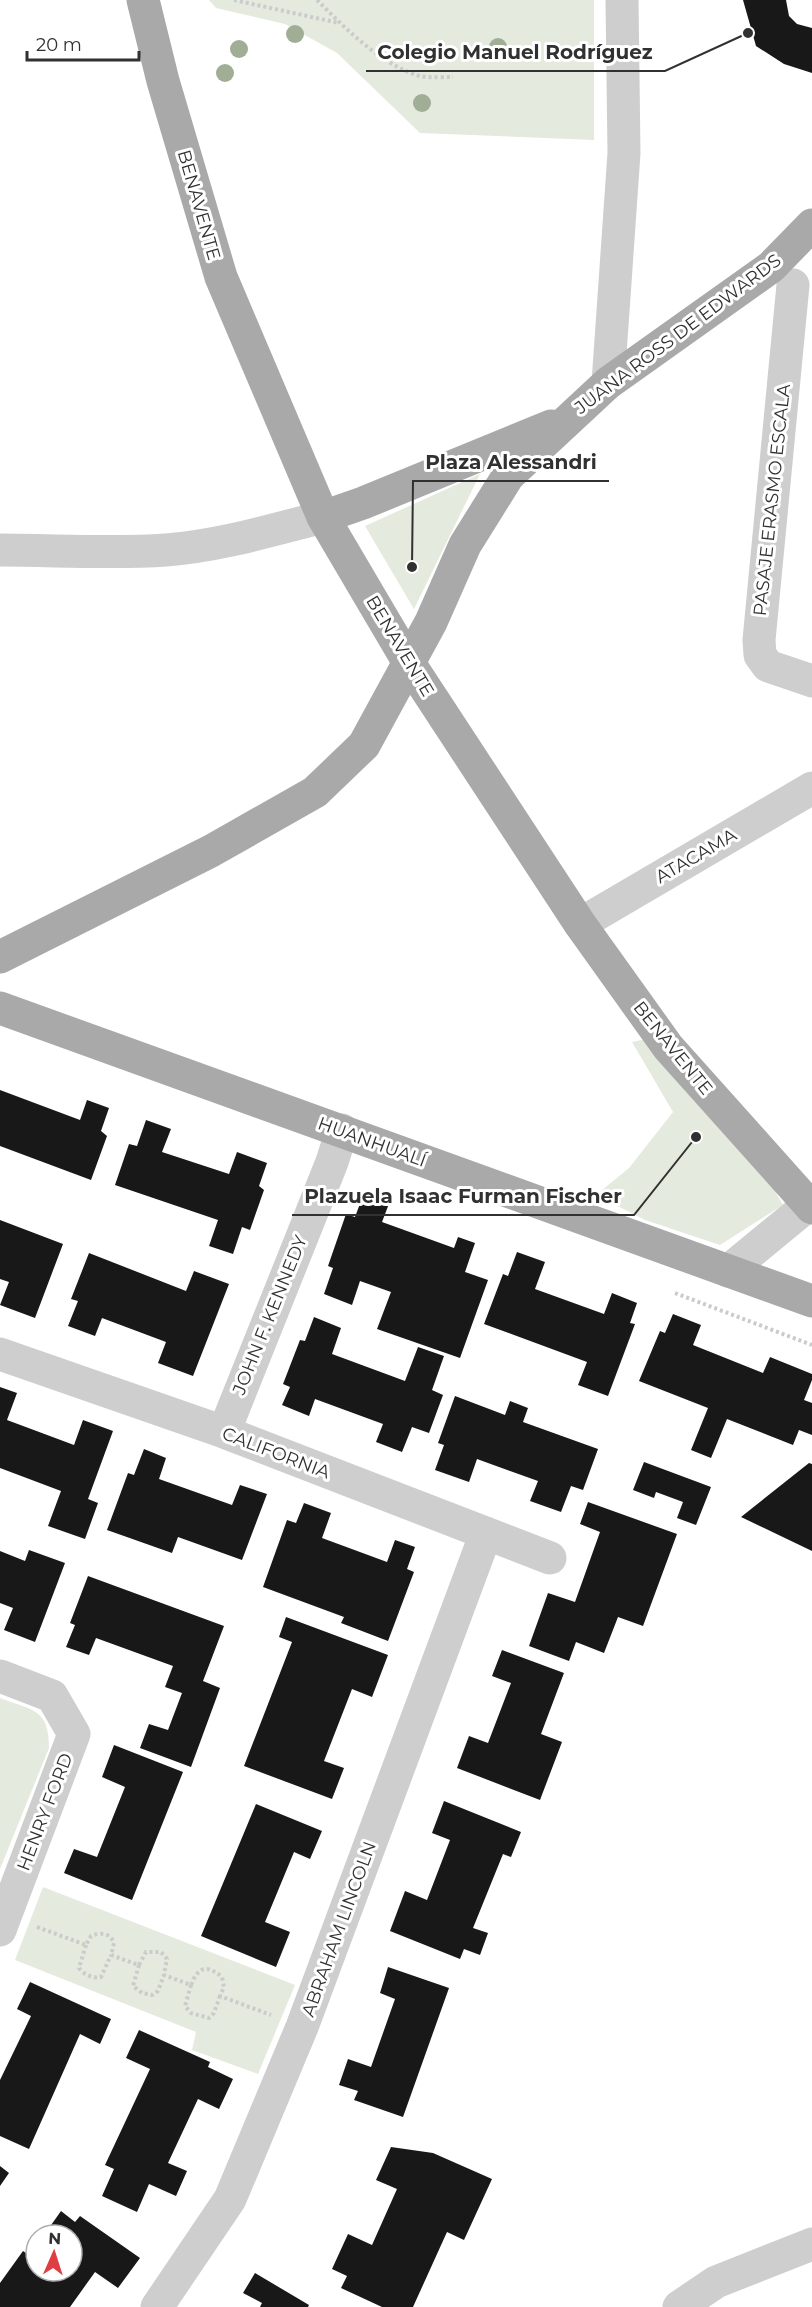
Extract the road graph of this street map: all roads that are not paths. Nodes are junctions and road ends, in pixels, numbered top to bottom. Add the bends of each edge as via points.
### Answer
1 (143, 0) edge
2 (622, 0) edge
3 (812, 225) edge
4 (792, 283) edge
5 (608, 383) junction
6 (569, 418) junction
7 (323, 517) junction
8 (0, 550) edge
9 (409, 663) junction
10 (812, 681) edge
11 (812, 788) edge
12 (580, 924) junction
13 (0, 957) edge
14 (0, 1008) edge
15 (342, 1130) junction
16 (811, 1205) edge
17 (729, 1271) junction
18 (812, 1301) edge
19 (0, 1354) edge
20 (224, 1432) junction
21 (486, 1533) junction
22 (550, 1558) dead end
23 (0, 1676) edge
24 (3, 1923) edge
25 (812, 2244) edge
26 (157, 2307) edge
27 (680, 2307) edge

1 - 7 main road, BENAVENTE via 221,277
2 - 5 street via 624,153
3 - 4 main road, JUANA ROSS DE EDWARDS
4 - 5 main road, JUANA ROSS DE EDWARDS
4 - 10 street, PASAJE ERASMO ESCALA via 759,640 760,655 768,666
5 - 6 main road, JUANA ROSS DE EDWARDS
6 - 7 main road
6 - 9 main road, JUANA ROSS DE EDWARDS via 508,477 465,545
7 - 8 street via 257,534 168,549
7 - 9 main road, BENAVENTE
9 - 12 main road, BENAVENTE
9 - 13 main road, JUANA ROSS DE EDWARDS via 364,745 315,792 211,851
11 - 12 street, ATACAMA
12 - 16 main road, BENAVENTE via 668,1047
14 - 15 main road, HUANHUALÍ
15 - 17 main road, HUANHUALÍ
15 - 20 street, JOHN F. KENNEDY
16 - 17 street
17 - 18 main road, HUANHUALÍ
19 - 20 street, CALIFORNIA
20 - 21 street, CALIFORNIA
21 - 22 street, CALIFORNIA
21 - 26 street, ABRAHAM LINCOLN via 302,2027 230,2199
23 - 24 street, HENRY FORD via 52,1696 74,1734
25 - 27 street via 716,2282

